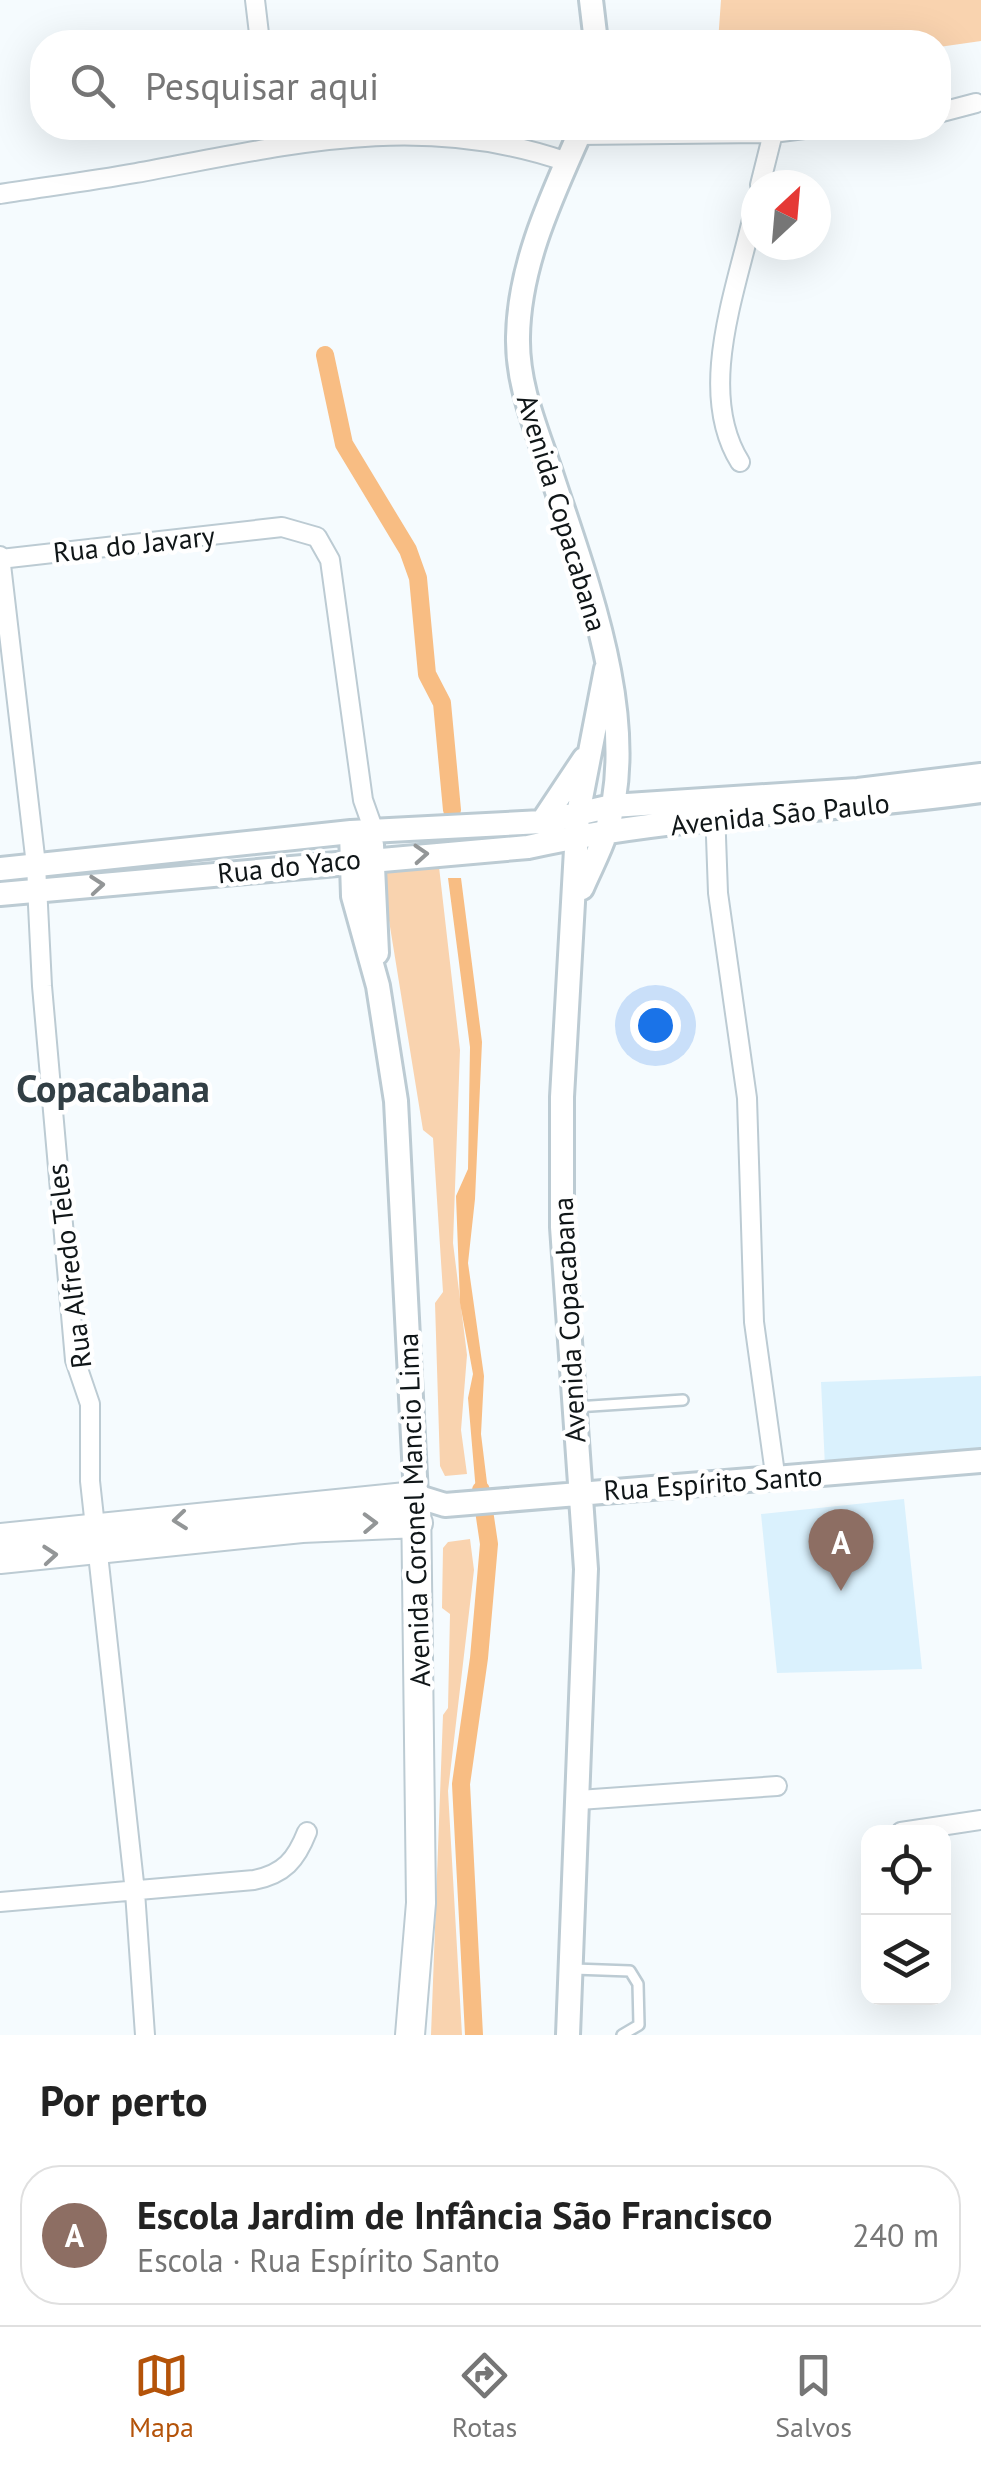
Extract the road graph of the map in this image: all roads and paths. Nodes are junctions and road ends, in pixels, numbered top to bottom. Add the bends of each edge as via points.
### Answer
1 (256, 0) edge
2 (590, 0) edge
3 (259, 30) edge
4 (594, 30) edge
5 (976, 103) dead end
6 (951, 110) edge
7 (257, 140) edge
8 (459, 140) edge
9 (576, 140) edge
10 (771, 140) edge
11 (567, 162) junction
12 (764, 170) edge
13 (0, 194) edge
14 (744, 260) edge
15 (740, 462) dead end
16 (268, 529) joint
17 (0, 558) edge
18 (606, 669) junction
19 (588, 752) junction
20 (616, 768) junction
21 (981, 775) edge
22 (981, 791) edge
23 (859, 799) junction
24 (650, 805) junction
25 (612, 806) junction
26 (714, 810) junction
27 (542, 822) junction
28 (578, 825) junction
29 (362, 832) junction
30 (606, 832) junction
31 (528, 846) junction
32 (360, 859) junction
33 (36, 865) junction
34 (0, 869) edge
35 (38, 890) junction
36 (0, 894) edge
37 (574, 898) junction
38 (684, 1400) dead end
39 (573, 1408) junction
40 (981, 1462) edge
41 (776, 1481) junction
42 (578, 1492) junction
43 (417, 1509) junction
44 (0, 1538) edge
45 (97, 1540) junction
46 (0, 1559) edge
47 (777, 1786) dead end
48 (579, 1800) junction
49 (981, 1820) edge
50 (948, 1825) edge
51 (307, 1832) dead end
52 (135, 1892) junction
53 (0, 1902) edge
54 (571, 1969) junction
55 (145, 2035) edge
56 (410, 2035) edge
57 (568, 2035) edge
58 (622, 2035) edge

1 - 3 street
2 - 4 street
5 - 6 street
7 - 13 street via 133,174
8 - 11 street
9 - 11 street, Avenida Copacabana
10 - 12 street
11 - 18 street, Avenida Copacabana via 537,232 518,336 524,396 580,563
14 - 15 street via 720,383 723,428
16 - 17 street, Rua do Javary
16 - 29 street, Avenida Coronel Mancio Lima via 307,532 325,547 348,679
17 - 33 street, Rua Alfredo Teles
18 - 19 street, Avenida Copacabana
18 - 20 street, Avenida Copacabana via 615,707
19 - 27 street
19 - 28 street, Avenida Copacabana
20 - 24 street
20 - 25 street, Avenida Copacabana
21 - 23 street, Avenida São Paulo
22 - 23 street, Avenida São Paulo
23 - 26 street, Avenida São Paulo
24 - 25 street, Avenida São Paulo
24 - 26 street, Avenida São Paulo
25 - 28 street, Avenida São Paulo
25 - 30 street, Avenida Copacabana
26 - 30 street, Avenida São Paulo
26 - 41 street via 718,893 748,1098 754,1322
27 - 28 street, Rua do Yaco
27 - 29 street, Rua do Yaco
28 - 30 street, Avenida São Paulo
28 - 31 street, Rua do Yaco
28 - 37 street, Avenida Copacabana
29 - 32 street, Avenida Coronel Mancio Lima
29 - 33 street, Rua do Yaco
30 - 37 street, Avenida Copacabana
32 -> 31 street, Rua do Yaco
31 - 37 street via 563,863
35 -> 32 street, Rua do Yaco
32 - 43 street, Avenida Coronel Mancio Lima via 353,896 378,986 402,1172
33 - 34 street, Rua do Yaco
33 - 35 street, Rua Alfredo Teles
35 - 36 street, Rua do Yaco
35 - 45 street, Rua Alfredo Teles via 75,1360 90,1404
37 - 39 street, Avenida Copacabana via 562,1097
38 - 39 lane
39 - 42 street, Avenida Copacabana
40 - 41 street, Rua Espírito Santo
41 - 42 street, Rua Espírito Santo
42 - 43 street, Rua Espírito Santo
42 - 48 street, Avenida Copacabana via 586,1569
43 - 45 main road via 302,1528
43 - 56 main road, Avenida Coronel Mancio Lima via 421,1903
44 - 45 main road
46 -> 45 main road
45 - 52 street, Rua Alfredo Teles
47 - 48 street
48 - 54 street, Avenida Copacabana
49 - 50 street
51 - 52 street via 289,1864 270,1876
52 - 53 street
52 - 55 street, Rua Alfredo Teles
54 - 57 street, Avenida Copacabana
54 - 58 lane via 630,1972 638,1984 638,2025

